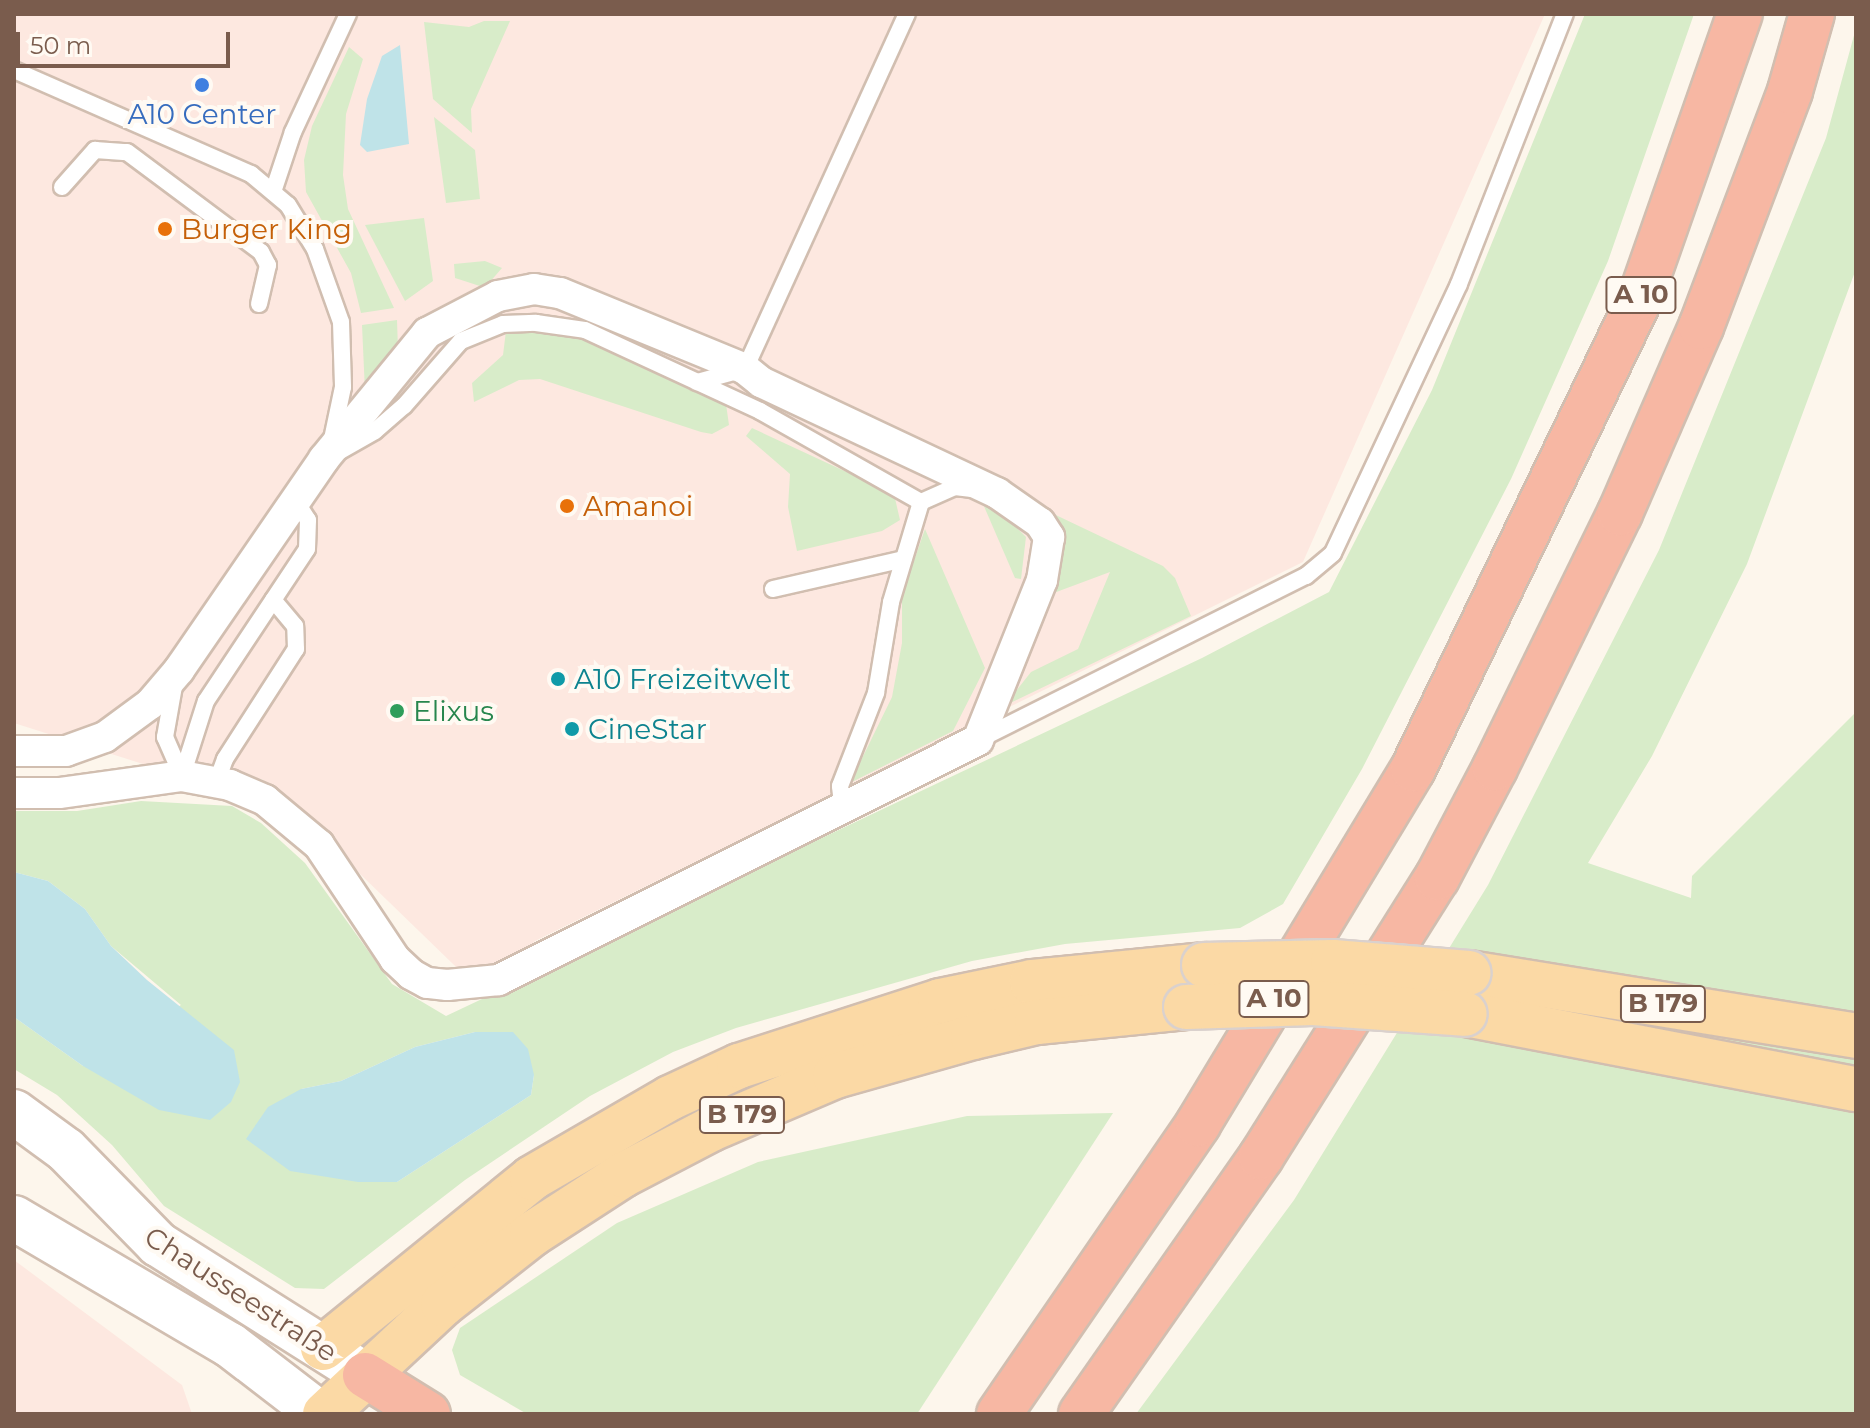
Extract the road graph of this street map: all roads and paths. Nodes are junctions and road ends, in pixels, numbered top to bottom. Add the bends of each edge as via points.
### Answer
1 (348, 14) edge
2 (907, 14) edge
3 (1565, 14) edge
4 (1740, 14) edge
5 (1812, 14) edge
6 (14, 70) edge
7 (62, 187) dead end
8 (274, 189) junction
9 (259, 304) dead end
10 (745, 369) junction
11 (697, 382) junction
12 (324, 459) junction
13 (997, 493) junction
14 (295, 500) junction
15 (921, 502) junction
16 (904, 559) junction
17 (773, 589) dead end
18 (273, 600) junction
19 (179, 670) junction
20 (978, 740) junction
21 (14, 751) edge
22 (182, 776) junction
23 (217, 781) junction
24 (14, 793) edge
25 (843, 811) junction
26 (1467, 994) junction
27 (1856, 1036) edge
28 (1856, 1089) edge
29 (14, 1112) edge
30 (14, 1218) edge
31 (323, 1348) junction
32 (1118, 1362) junction
33 (365, 1375) junction
34 (299, 1408) edge
35 (428, 1414) edge
36 (999, 1414) edge
37 (1081, 1414) edge
38 (1100, 1414) edge

1 - 8 lane via 293,132
2 - 10 lane
3 - 20 lane via 1459,284 1333,553 1306,576
4 - 36 highway, A 10 via 1641,296 1413,769 1198,1124
5 - 32 highway, A 10 via 1790,91 1701,327 1620,513 1495,768 1437,878 1269,1144
6 - 8 lane via 251,174
7 - 9 lane via 95,150 127,152 261,252 268,265
8 - 12 lane via 315,249 341,322 343,387
10 - 11 lane
10 - 12 street via 560,293 534,289 498,296 427,333
10 - 13 street via 761,382
11 - 12 lane via 585,330 503,324 461,341 375,431
11 - 15 lane
12 - 14 street
13 - 15 lane via 955,487
13 - 20 street via 1040,523 1049,537 1042,580
14 - 18 lane via 308,520 307,549
14 - 19 street
15 - 16 lane
16 - 17 lane
16 - 25 lane via 876,693 840,786
18 - 22 lane via 206,701
18 - 23 lane via 295,626 296,649 225,759
19 - 21 street via 150,704 105,737 66,751
19 - 22 lane via 165,737
20 - 25 street
22 - 23 street
22 - 24 street via 59,793
23 - 25 street via 265,800 319,845 395,959 427,983 447,985 499,980
26 - 27 main road, B 179
26 - 28 main road, B 179
26 - 31 main road, B 179, bridge via 1333,962 1204,965 1032,982 940,1001 739,1066 635,1117 532,1178
26 - 33 main road, B 179, bridge via 1186,1007 1037,1022 835,1076 711,1129 623,1175 532,1234
29 - 31 street, Chausseestraße via 66,1150 158,1244
30 - 34 street, Chausseestraße via 230,1345
31 - 33 street, Chausseestraße
31 - 34 street
32 - 37 highway, A 10
32 - 38 highway
33 - 34 main road, B 179
33 - 35 highway

